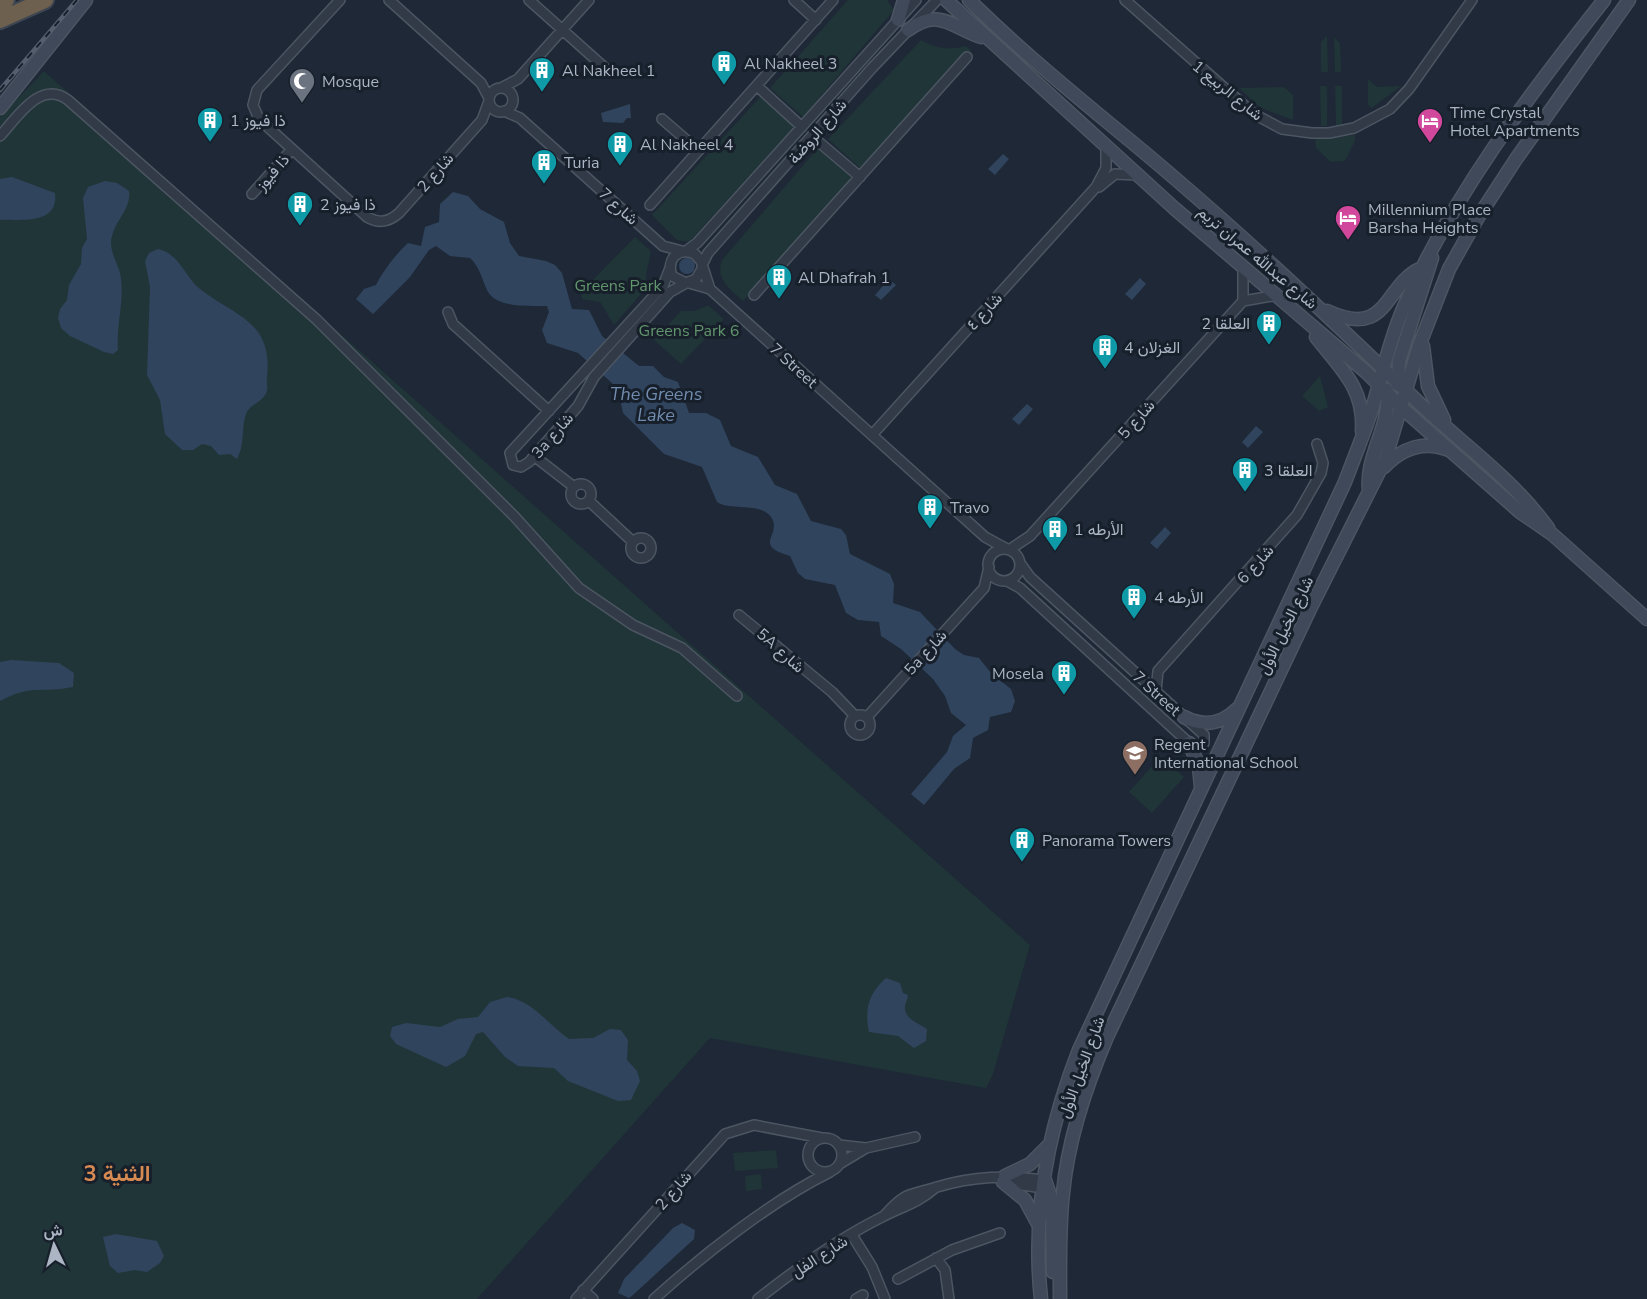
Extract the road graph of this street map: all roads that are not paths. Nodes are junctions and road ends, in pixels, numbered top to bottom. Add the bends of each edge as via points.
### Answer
1 (6, 0) edge
2 (45, 0) edge
3 (86, 0) edge
4 (340, 0) edge
5 (389, 0) edge
6 (529, 0) edge
7 (589, 0) edge
8 (794, 0) edge
9 (833, 0) edge
10 (904, 0) edge
11 (916, 0) edge
12 (937, 0) edge
13 (946, 0) edge
14 (969, 0) edge
15 (979, 0) edge
16 (1125, 0) edge
17 (1472, 0) edge
18 (1604, 0) edge
19 (1629, 0) edge
20 (0, 7) edge
21 (988, 18) junction
22 (0, 20) edge
23 (816, 20) junction
24 (898, 20) junction
25 (562, 30) junction
26 (908, 30) junction
27 (986, 38) junction
28 (967, 57) dead end
29 (604, 67) dead end
30 (518, 80) junction
31 (481, 83) junction
32 (757, 86) junction
33 (499, 88) junction
34 (489, 99) junction
35 (512, 100) junction
36 (0, 108) edge
37 (502, 111) junction
38 (520, 118) junction
39 (662, 119) dead end
40 (482, 120) junction
41 (802, 127) junction
42 (0, 136) edge
43 (813, 137) junction
44 (1106, 146) junction
45 (292, 149) junction
46 (698, 150) junction
47 (1138, 175) junction
48 (860, 177) junction
49 (1096, 187) junction
50 (252, 194) dead end
51 (650, 205) dead end
52 (663, 246) junction
53 (684, 251) junction
54 (1432, 251) junction
55 (1243, 265) junction
56 (670, 266) junction
57 (702, 267) junction
58 (1423, 267) junction
59 (687, 283) junction
60 (710, 289) junction
61 (754, 295) dead end
62 (1278, 295) junction
63 (1242, 301) junction
64 (1320, 309) junction
65 (448, 312) dead end
66 (1307, 320) junction
67 (1424, 331) junction
68 (618, 342) junction
69 (590, 374) junction
70 (1381, 374) junction
71 (565, 394) junction
72 (1388, 394) junction
73 (1402, 395) junction
74 (578, 406) junction
75 (1372, 410) junction
76 (548, 412) junction
77 (1384, 422) junction
78 (1451, 432) junction
79 (872, 435) junction
80 (1361, 440) junction
81 (1317, 444) dead end
82 (1454, 453) junction
83 (536, 454) junction
84 (1381, 470) junction
85 (574, 487) junction
86 (1369, 491) junction
87 (589, 501) junction
88 (1552, 534) junction
89 (1029, 536) junction
90 (985, 537) junction
91 (633, 542) dead end
92 (1008, 550) junction
93 (1020, 561) junction
94 (989, 565) junction
95 (1005, 581) junction
96 (984, 588) junction
97 (739, 615) dead end
98 (1647, 619) edge
99 (1158, 671) junction
100 (1138, 675) junction
101 (1156, 691) junction
102 (736, 696) dead end
103 (1240, 706) junction
104 (855, 716) junction
105 (867, 717) junction
106 (1184, 717) junction
107 (1189, 743) junction
108 (1201, 790) junction
109 (792, 1133) junction
110 (915, 1137) dead end
111 (822, 1138) junction
112 (839, 1145) junction
113 (1049, 1145) junction
114 (866, 1148) junction
115 (809, 1159) junction
116 (841, 1163) junction
117 (830, 1172) junction
118 (1000, 1179) junction
119 (1052, 1181) junction
120 (800, 1189) junction
121 (1000, 1233) dead end
122 (852, 1235) junction
123 (1040, 1235) junction
124 (936, 1258) junction
125 (898, 1279) dead end
126 (583, 1290) junction
127 (1060, 1296) edge
128 (576, 1299) edge
129 (593, 1299) edge
130 (654, 1299) edge
131 (758, 1299) edge
132 (885, 1299) edge
133 (949, 1299) edge
134 (1041, 1299) edge

1 - 20 highway
2 - 22 highway
3 - 36 main road
4 - 45 street via 255,95 255,115
5 - 31 street
6 - 25 street
7 - 25 street
8 - 23 street
9 - 23 street
10 - 24 main road
11 - 24 street, شارع الروضة
12 - 26 street, شارع الروضة
13 - 27 main road, شارع عبدالله عمران تريم
14 - 21 main road, شارع عبدالله عمران تريم
15 - 21 main road
16 - 17 street, شارع الربيع 1 via 1254,114 1282,129 1312,134 1354,128 1390,109 1411,87
18 - 54 main road, شارع الخيل الأول via 1500,142
19 - 67 main road, شارع الخيل الأول via 1477,219 1449,269
21 - 64 main road, شارع عبدالله عمران تريم
23 - 32 street
24 - 41 street, شارع الروضة
25 - 29 street
25 - 30 street
26 - 27 main road via 939,19
26 - 43 street, شارع الروضة
27 - 44 main road, شارع عبدالله عمران تريم
28 - 48 street
30 - 33 street
30 - 35 street
31 - 33 street
31 - 34 street
32 - 41 street
32 - 46 street
33 - 34 street
33 - 35 street via 508,91
34 - 37 street via 492,108
34 - 40 street, شارع 2
35 - 37 street
35 - 38 street, شارع 7
37 - 38 street, شارع 7
37 - 40 street, شارع 2
38 - 52 street, شارع 7
39 - 46 street
40 - 45 street, شارع 2 via 399,213 386,221 368,217
41 - 53 street, شارع الروضة via 697,243
42 - 102 street via 37,97 56,94 68,100 316,320 514,516 579,588 633,625 682,648
43 - 48 street
43 - 57 street, شارع الروضة via 708,253
44 - 47 main road, شارع عبدالله عمران تريم
44 - 49 street, شارع ٤ via 1106,168
45 - 50 street, ذا فيوز
46 - 51 street
47 - 49 street, شارع ٤ via 1119,173
47 - 55 main road, شارع عبدالله عمران تريم
48 - 61 street
49 - 79 street, شارع ٤
52 - 53 street, شارع 7
52 - 56 street, شارع 7
53 - 56 street via 674,256
53 - 57 street via 695,254
54 - 58 main road, شارع الخيل الأول
54 - 73 main road via 1431,269 1399,361
55 - 62 main road, شارع عبدالله عمران تريم
55 - 63 street
56 - 59 street via 675,279
56 - 68 street, 3a شارع via 663,286
57 - 59 street via 699,276
57 - 60 street
58 - 64 main road via 1409,276 1388,304 1371,316 1349,319
58 - 70 main road, شارع الخيل الأول
59 - 60 street
59 - 68 street, 3a شارع via 670,292
60 - 79 street, 7 Street
62 - 63 street
62 - 66 main road, شارع عبدالله عمران تريم
63 - 89 street, شارع 5
64 - 70 main road, شارع عبدالله عمران تريم via 1371,355
65 - 76 street via 453,324
66 - 70 main road, شارع عبدالله عمران تريم
66 - 80 main road via 1354,388 1361,414
67 - 73 main road, شارع الخيل الأول
67 - 78 main road via 1423,359 1428,386
68 - 69 street, 3a شارع
69 - 71 street, 3a شارع
69 - 74 street, 3a شارع
70 - 72 main road, شارع عبدالله عمران تريم
70 - 73 main road, شارع عبدالله عمران تريم
70 - 75 main road, شارع الخيل الأول
71 - 74 street via 575,396
71 - 76 street, 3a شارع
72 - 73 main road, شارع عبدالله عمران تريم
72 - 77 main road
73 - 78 main road, شارع عبدالله عمران تريم
73 - 82 main road, شارع عبدالله عمران تريم via 1414,417
73 - 84 main road, شارع الخيل الأول
74 - 83 street, 3a شارع
75 - 77 main road via 1378,404 1384,406
75 - 80 main road, شارع الخيل الأول
76 - 83 street, 3a شارع via 509,457 513,465 521,467
77 - 86 main road via 1370,463
78 - 88 main road, شارع عبدالله عمران تريم via 1515,489
79 - 90 street, 7 Street
80 - 103 main road, شارع الخيل الأول
81 - 99 street, شارع 6 via 1323,463 1321,473 1297,515
82 - 84 main road via 1434,445 1414,447
82 - 88 main road, شارع عبدالله عمران تريم via 1520,512
83 - 85 street
84 - 86 main road, شارع الخيل الأول
85 - 87 street via 588,487 592,495
85 - 87 street via 574,502
86 - 119 main road, شارع الخيل الأول via 1107,1037
87 - 91 street
88 - 98 main road, شارع عبدالله عمران تريم
89 - 92 street, شارع 5
89 - 93 street, شارع 5
90 - 92 street, 7 Street
90 - 94 street
92 - 93 street
92 - 94 street via 993,554
93 - 95 street via 1019,573
93 - 100 street, 7 Street via 1030,577
94 - 95 street via 995,578
94 - 96 street
95 - 96 street, 5a شارع
95 - 107 street, 7 Street via 1020,588
96 - 105 street, 5a شارع
97 - 104 street, 5A شارع
99 - 100 street
99 - 101 street
100 - 101 street, 7 Street
101 - 106 street, 7 Street
103 - 106 main road via 1230,716 1211,723
103 - 108 main road, شارع الخيل الأول
104 - 105 street
104 - 105 street via 850,722 851,729 860,735 869,730
106 - 107 street, 7 Street via 1205,738 1202,746
107 - 108 main road via 1199,766
108 - 113 main road, شارع الخيل الأول via 1079,1050
109 - 111 street, شارع 2
109 - 115 street
109 - 126 street, شارع 2 via 753,1125 725,1134
110 - 114 street, شارع 2
111 - 112 street, شارع 2
111 - 115 street via 812,1144
112 - 114 street, شارع 2
112 - 116 street
113 - 118 main road via 1030,1164
113 - 119 main road, شارع الخيل الأول
114 - 116 street, شارع 2
115 - 117 street via 818,1171
115 - 120 street
116 - 117 street, شارع 2
117 - 120 street, شارع 2
118 - 119 street, شارع الفل
118 - 122 street, شارع الفل via 962,1179 908,1194 883,1217
118 - 123 main road via 1030,1206
119 - 123 main road, شارع الخيل الأول
119 - 127 main road via 1053,1271
119 - 127 main road, شارع الخيل الأول via 1062,1201
120 - 130 street, شارع 2 via 718,1246
121 - 124 street
122 - 131 street, شارع الفل
122 - 132 street via 872,1267
123 - 134 main road, شارع الخيل الأول
124 - 125 street
124 - 133 street via 945,1270
126 - 128 street, شارع 2
126 - 129 street

